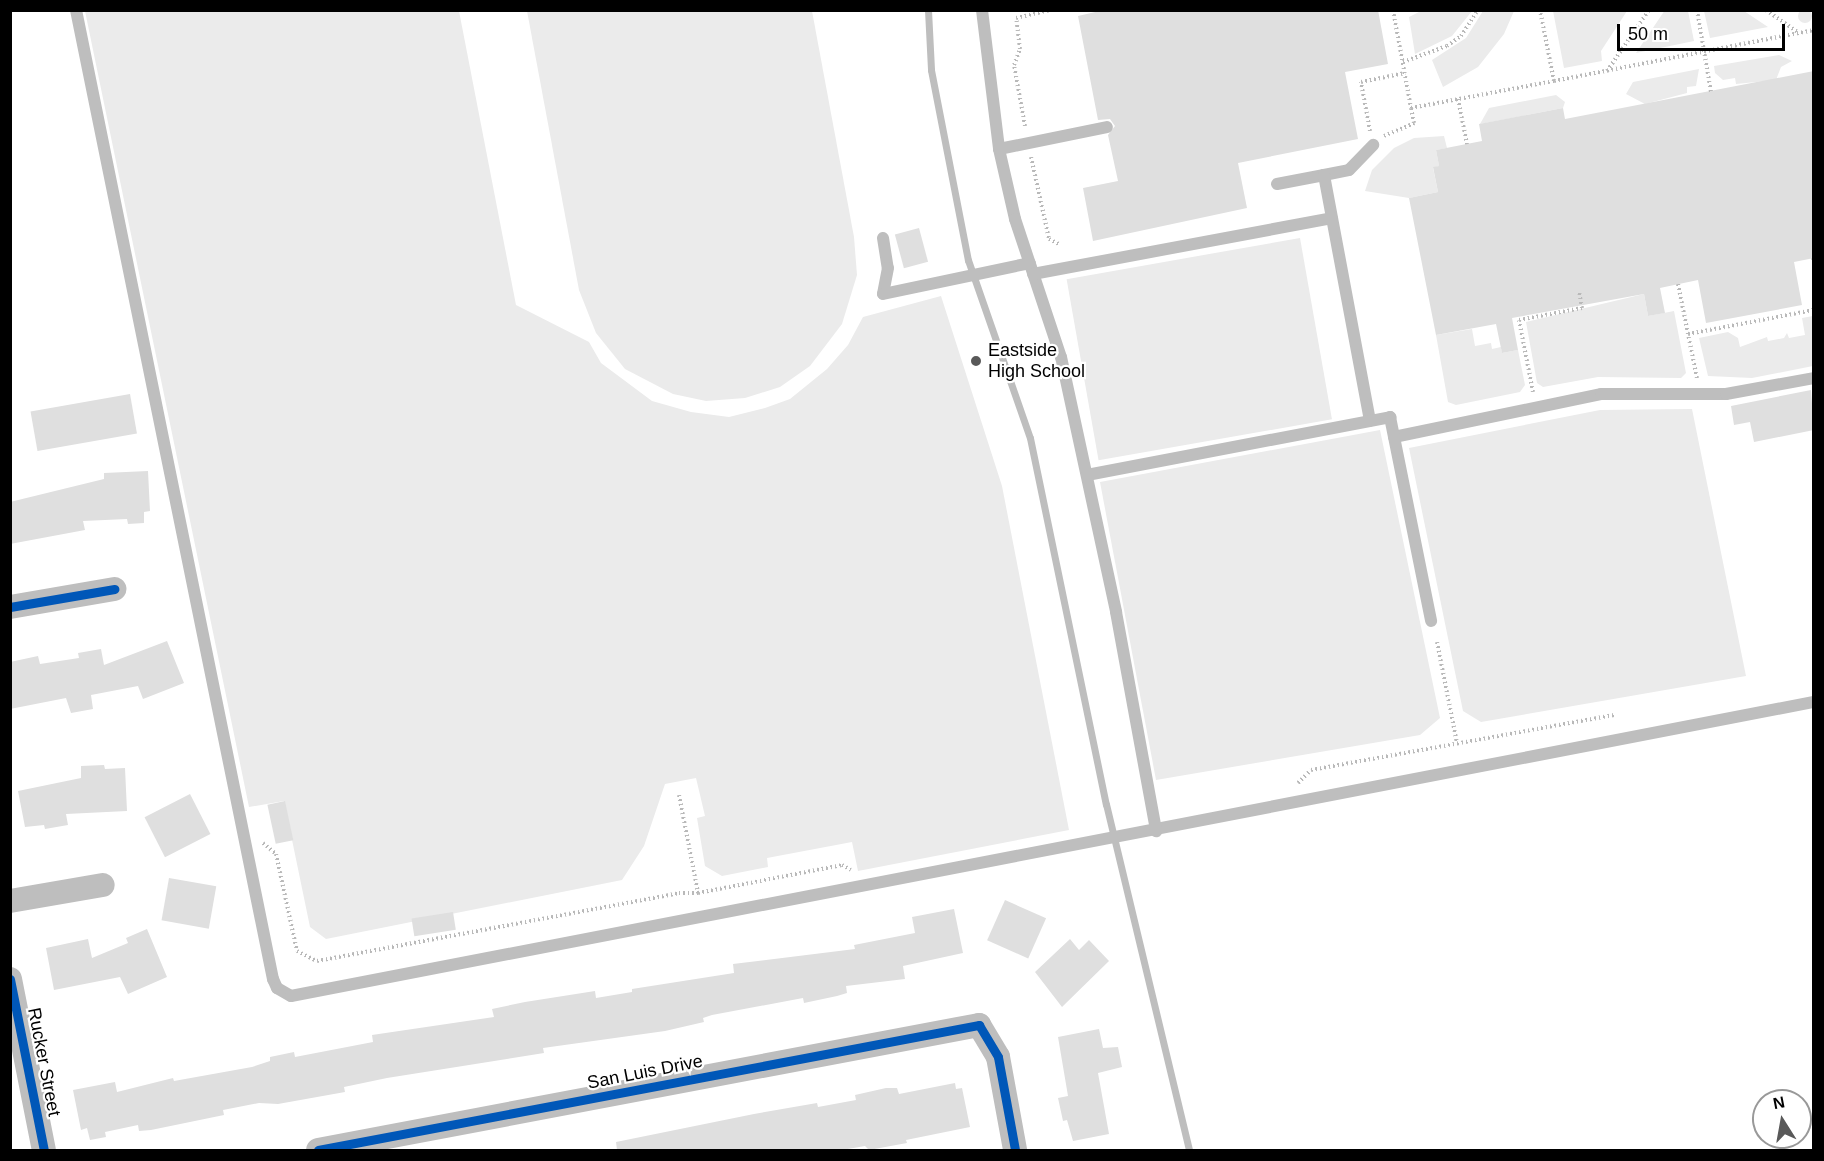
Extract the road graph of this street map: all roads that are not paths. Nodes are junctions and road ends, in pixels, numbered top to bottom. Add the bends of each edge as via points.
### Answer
1 (76, 10) edge
2 (981, 10) edge
3 (1107, 127) dead end
4 (1373, 145) road end
5 (999, 149) junction
6 (1324, 175) junction
7 (1277, 184) dead end
8 (1332, 218) junction
9 (883, 238) dead end
10 (1031, 269) junction
11 (1814, 378) edge
12 (1370, 421) junction
13 (1394, 437) junction
14 (1087, 475) junction
15 (114, 589) dead end
16 (10, 607) edge
17 (1431, 621) dead end
18 (1814, 702) edge
19 (1156, 831) junction
20 (103, 885) dead end
21 (10, 902) edge
22 (10, 979) edge
23 (44, 1150) edge
24 (318, 1150) edge
25 (1016, 1150) edge

1 - 19 lane via 277,988 297,997
2 - 5 lane
3 - 5 lane
4 - 6 lane via 1349,170
5 - 10 lane
6 - 7 lane
6 - 8 lane
8 - 10 lane
8 - 12 lane
9 - 10 lane via 888,268 883,294
10 - 14 lane via 1061,357
11 - 13 lane via 1726,394 1601,394
12 - 13 lane via 1390,417
12 - 14 lane
13 - 17 lane
14 - 19 lane
15 - 16 street
18 - 19 lane
20 - 21 street
22 - 23 street, Rucker Street
24 - 25 street, San Luis Drive via 979,1026 998,1057

